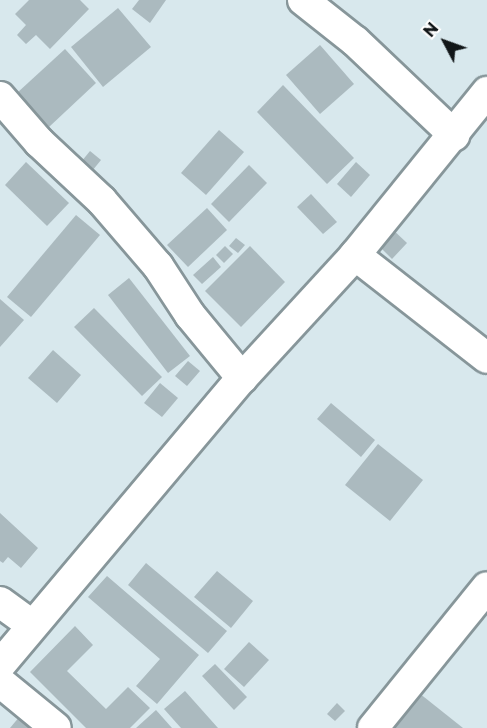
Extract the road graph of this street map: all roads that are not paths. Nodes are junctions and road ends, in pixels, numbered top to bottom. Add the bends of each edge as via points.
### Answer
1 (303, 0) edge
2 (487, 93) edge
3 (0, 97) edge
4 (454, 135) junction
5 (355, 255) junction
6 (487, 358) edge
7 (243, 378) junction
8 (487, 587) edge
9 (0, 602) edge
10 (32, 626) junction
11 (0, 665) edge
12 (0, 682) edge
13 (56, 728) edge
14 (373, 728) edge

1 - 4 street via 355,41
2 - 4 street
3 - 7 street via 39,142 102,201 158,266 190,315
4 - 5 street
5 - 6 street
5 - 7 street
7 - 10 street
8 - 14 street
9 - 10 street
10 - 11 street
12 - 13 street

